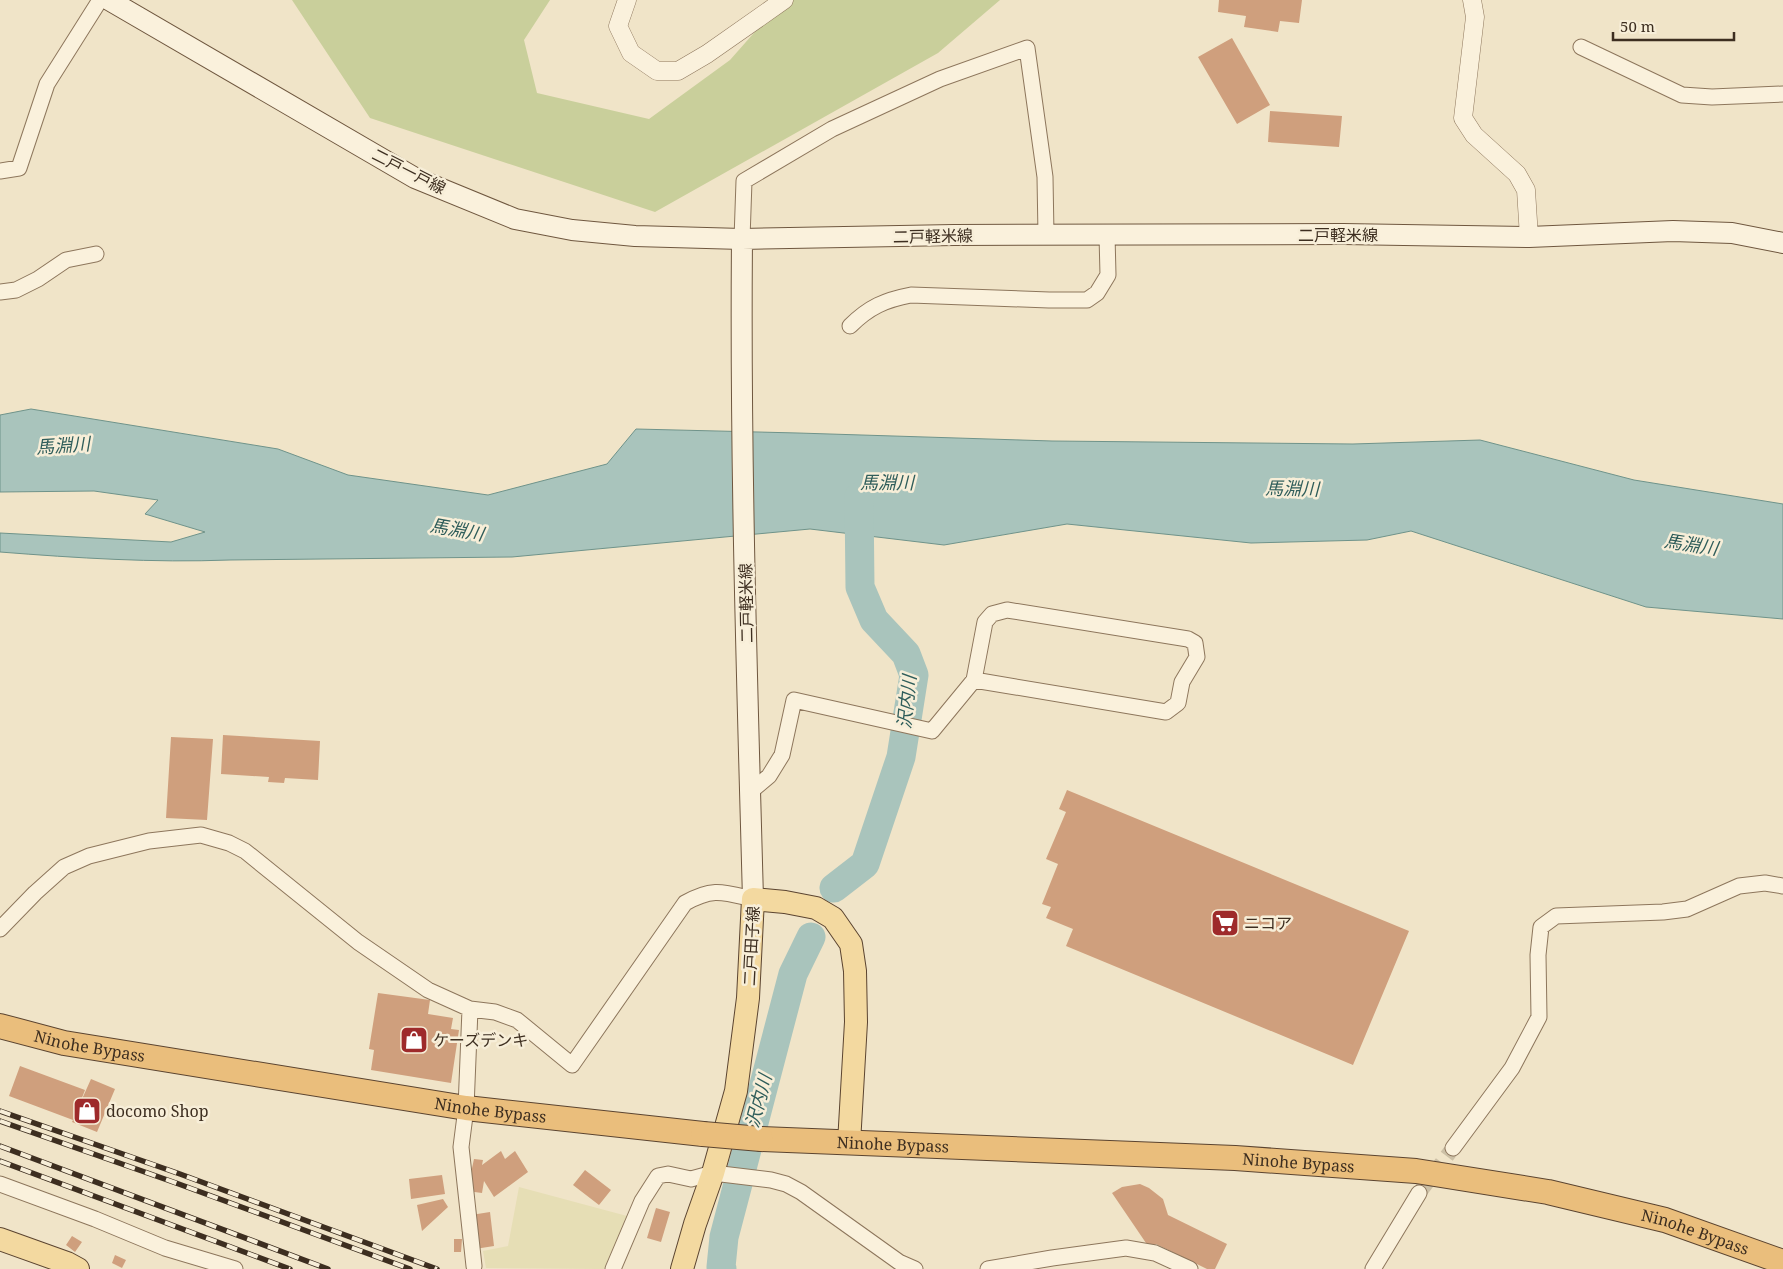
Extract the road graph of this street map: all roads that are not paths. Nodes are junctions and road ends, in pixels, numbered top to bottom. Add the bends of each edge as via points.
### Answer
1 (100, 0) edge
2 (109, 0) edge
3 (627, 0) edge
4 (784, 0) edge
5 (1472, 0) edge
6 (1581, 47) dead end
7 (1783, 94) edge
8 (0, 171) edge
9 (1046, 235) junction
10 (1107, 235) junction
11 (1529, 237) junction
12 (742, 239) junction
13 (1783, 243) edge
14 (96, 254) dead end
15 (0, 292) edge
16 (850, 326) dead end
17 (974, 680) junction
18 (750, 792) junction
19 (1783, 886) edge
20 (752, 899) junction
21 (0, 929) edge
22 (470, 1009) junction
23 (0, 1026) edge
24 (466, 1108) junction
25 (849, 1143) junction
26 (1454, 1148) tunnel mouth
27 (713, 1174) junction
28 (0, 1184) edge
29 (1419, 1193) tunnel mouth
30 (0, 1239) edge
31 (1783, 1262) edge
32 (474, 1266) dead end
33 (78, 1269) edge
34 (235, 1269) edge
35 (613, 1269) edge
36 (682, 1269) edge
37 (915, 1269) edge
38 (988, 1269) edge
39 (1190, 1269) edge
40 (1373, 1269) edge

1 - 8 street via 47,84 19,168
2 - 12 main road, 二戸一戸線 via 415,178 516,219 572,230 635,236
3 - 4 street via 618,26 631,54 656,71 678,71
5 - 11 street via 1475,17 1463,118 1474,135 1517,174 1526,190
6 - 7 street via 1682,94 1712,97
9 - 10 main road, 二戸軽米線
9 - 12 main road, 二戸軽米線
9 - 12 street via 1045,177 1027,48 940,79 832,129 744,181
10 - 11 main road, 二戸軽米線
10 - 16 street via 1108,275 1097,293 1086,300 911,295 875,306
11 - 13 main road, 二戸軽米線 via 1673,231 1732,233
12 - 18 main road, 二戸軽米線 via 741,371
14 - 15 street via 66,260 16,290
17 - 17 street via 1166,712 1178,703 1182,682 1197,657 1194,643 1188,639 1007,610 992,614 985,622
17 - 18 street via 932,731 794,700 782,756 769,776
18 - 20 main road, 二戸軽米線
19 - 26 street via 1765,883 1739,886 1686,910 1556,916 1541,927 1539,1017 1512,1068
20 - 22 street via 720,892 698,896 685,903 572,1065 517,1020 495,1012
20 - 25 main road, 二戸田子線 via 816,908 833,918 851,944 856,1022
20 - 27 main road, 二戸田子線 via 748,998 736,1091
21 - 22 street via 64,867 89,856 148,841 200,835 245,851 358,942 428,990
22 - 24 street
23 - 24 highway, Ninohe Bypass via 64,1043
24 - 25 highway, Ninohe Bypass, bridge via 704,1134
24 - 32 street via 461,1147
25 - 31 highway, Ninohe Bypass via 1235,1158 1416,1171 1548,1192 1665,1220
27 - 35 street via 691,1179 668,1174 658,1176 642,1202
27 - 36 main road, 二戸田子線 via 694,1224
27 - 37 street via 786,1184 898,1262
28 - 34 street via 165,1248
29 - 40 street
30 - 33 main road
38 - 39 street via 1126,1248 1155,1253

